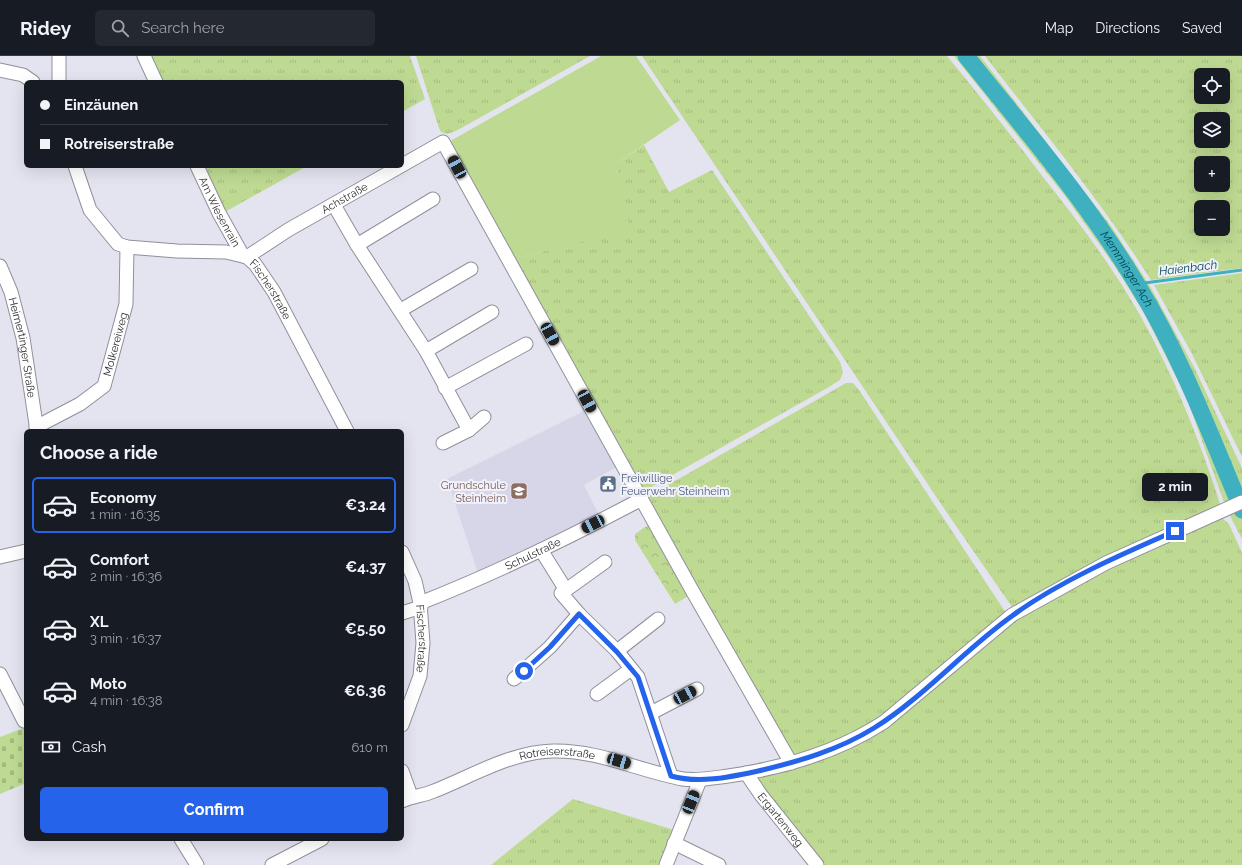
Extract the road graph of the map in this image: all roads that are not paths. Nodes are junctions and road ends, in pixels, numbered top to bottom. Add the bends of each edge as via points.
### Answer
1 (59, 56) edge
2 (144, 56) edge
3 (0, 70) edge
4 (30, 80) edge
5 (59, 80) edge
6 (155, 80) edge
7 (404, 165) edge
8 (76, 168) edge
9 (197, 168) edge
10 (398, 168) edge
11 (433, 199) dead end
12 (334, 205) junction
13 (357, 245) junction
14 (127, 247) junction
15 (245, 257) junction
16 (0, 266) edge
17 (471, 269) dead end
18 (400, 310) junction
19 (492, 312) dead end
20 (526, 344) dead end
21 (426, 351) junction
22 (445, 388) junction
23 (484, 417) dead end
24 (37, 429) edge
25 (346, 429) edge
26 (469, 430) junction
27 (443, 443) dead end
28 (641, 497) junction
29 (1242, 502) edge
30 (541, 550) junction
31 (24, 551) edge
32 (0, 557) edge
33 (404, 559) edge
34 (605, 562) dead end
35 (566, 590) junction
36 (421, 605) junction
37 (404, 612) edge
38 (579, 614) junction
39 (658, 619) dead end
40 (617, 652) junction
41 (631, 669) junction
42 (0, 674) edge
43 (514, 679) dead end
44 (697, 689) dead end
45 (596, 694) dead end
46 (651, 713) junction
47 (404, 720) edge
48 (24, 721) dead end
49 (791, 763) junction
50 (746, 773) junction
51 (671, 776) junction
52 (700, 780) junction
53 (404, 782) edge
54 (407, 798) edge
55 (182, 841) edge
56 (318, 841) edge
57 (674, 843) junction
58 (197, 865) edge
59 (272, 865) edge
60 (666, 865) edge
61 (719, 865) edge
62 (817, 865) edge

1 - 5 street
2 - 6 street
3 - 4 street via 23,75
7 - 28 street, Achstraße via 443,142
8 - 14 street via 90,210 118,244
9 - 15 street, Am Wiesenrain
10 - 12 street, Achstraße
11 - 13 street
12 - 13 street
12 - 15 street, Achstraße
13 - 18 street
14 - 15 street, Fischerstraße via 226,252
14 - 24 street, Molkereiweg via 126,304 104,386 80,404
15 - 25 street, Fischerstraße via 255,264 274,292
16 - 24 street, Heimertinger Straße via 11,292 23,338
17 - 18 street
18 - 21 street
19 - 21 street
20 - 22 street
21 - 22 street
22 - 26 street
23 - 26 street
26 - 27 street
28 - 30 street, Schulstraße via 636,502
28 - 49 street
29 - 49 street, Rotreiserstraße via 1106,563 1046,595 1012,615 884,722 847,742
30 - 35 street
30 - 36 street, Schulstraße
31 - 32 street
33 - 36 street, Fischerstraße via 415,581
34 - 35 street
35 - 38 street via 561,593
36 - 37 street, Schulstraße
36 - 47 street, Fischerstraße via 422,664 417,689
38 - 40 street
38 - 43 street via 550,647
39 - 40 street
40 - 41 street
41 - 45 street
41 - 46 street via 638,677
42 - 48 street
44 - 46 street
46 - 51 street
49 - 50 street, Rotreiserstraße
50 - 52 street, Rotreiserstraße
50 - 62 street, Ergartenweg
51 - 52 street, Rotreiserstraße
51 - 54 street, Rotreiserstraße via 594,754 542,751 493,766 432,792
52 - 57 street
53 - 54 street
55 - 58 street
56 - 59 street
57 - 60 street
57 - 61 street

